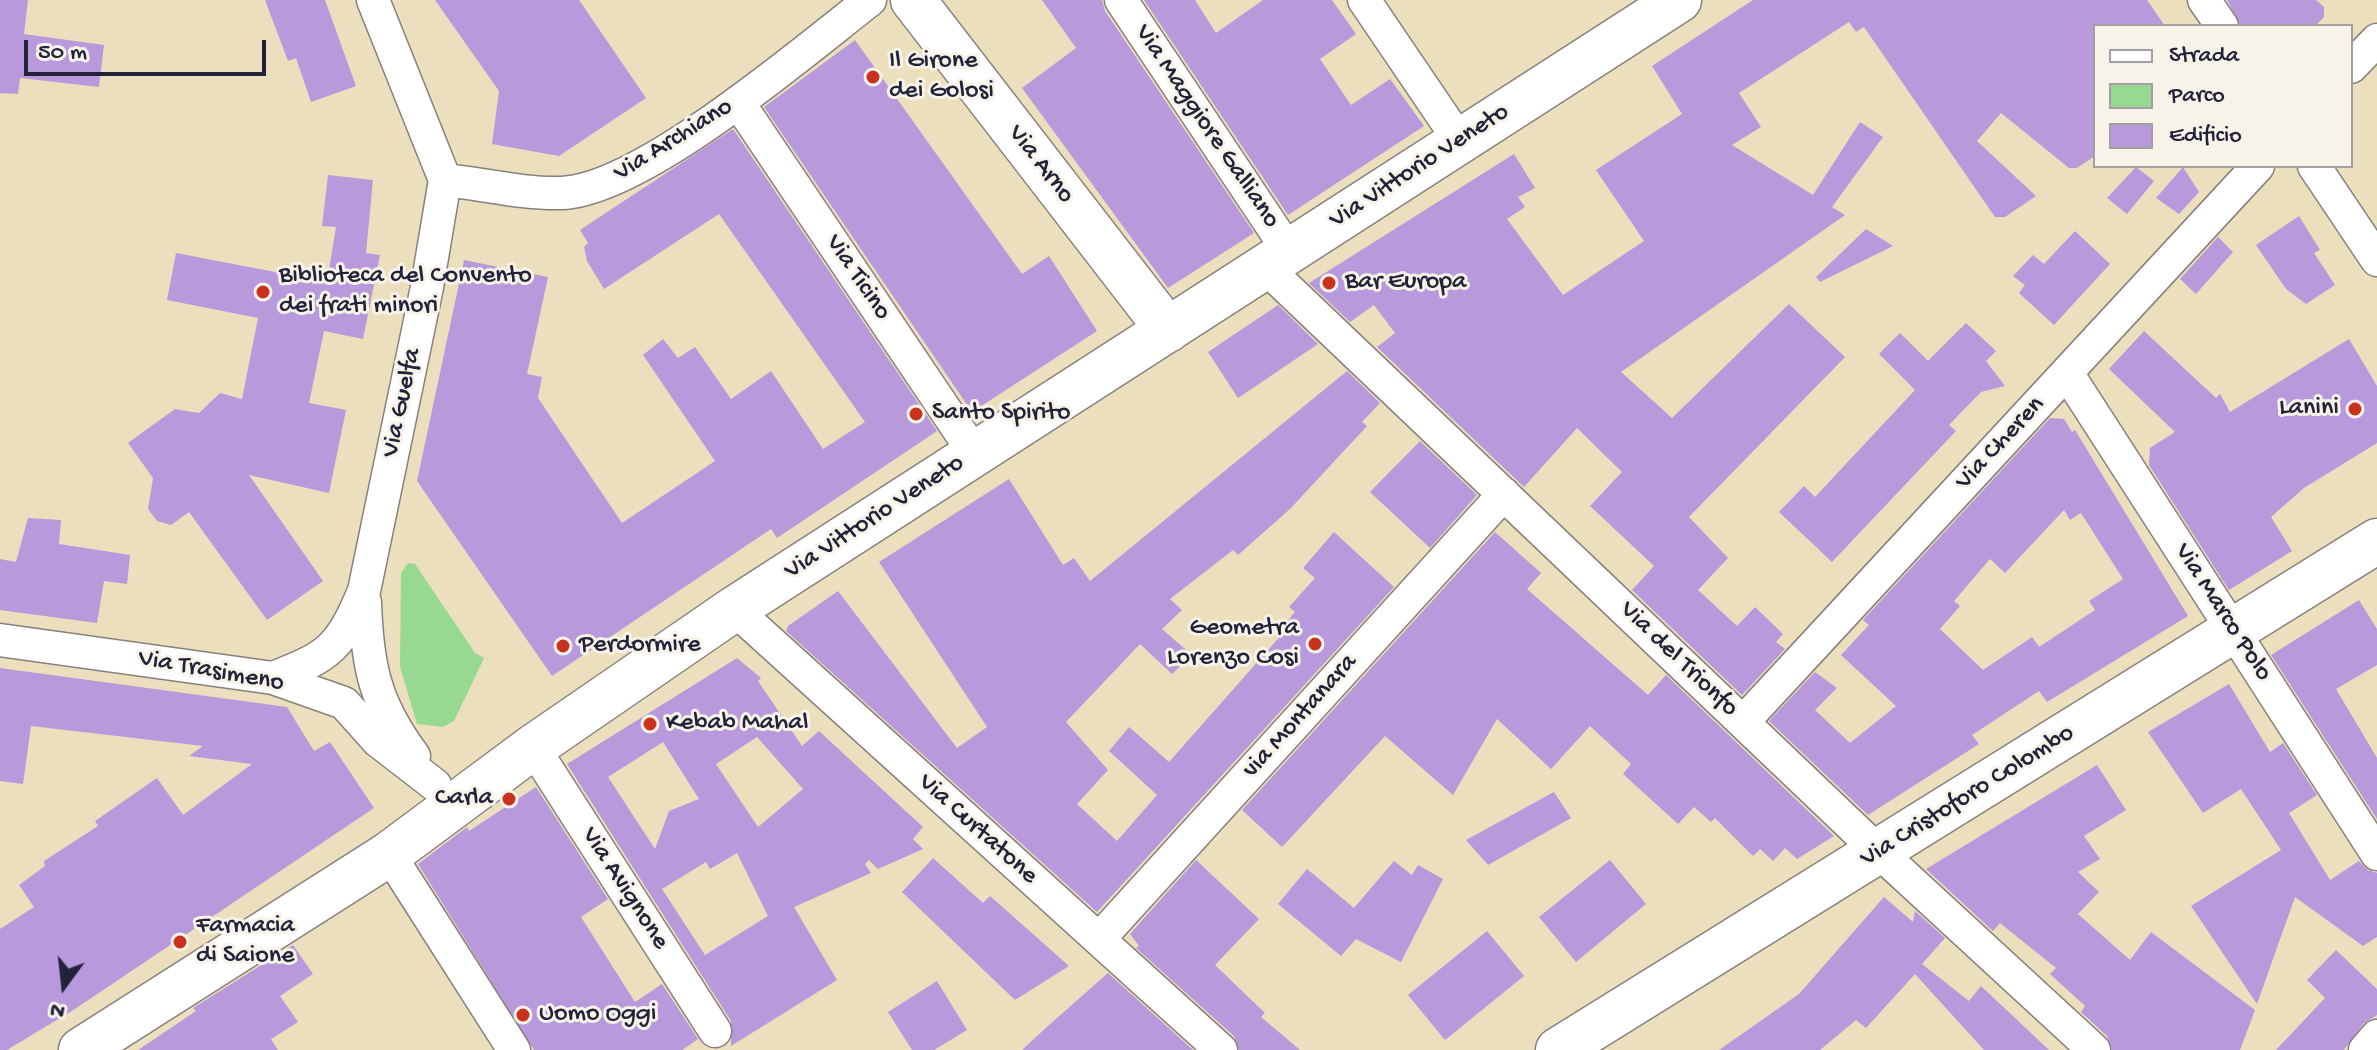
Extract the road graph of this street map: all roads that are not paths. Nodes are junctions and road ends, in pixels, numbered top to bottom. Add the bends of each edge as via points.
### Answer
1 (373, 0) edge
2 (870, 0) edge
3 (913, 0) edge
4 (1121, 0) edge
5 (1364, 0) edge
6 (1679, 0) edge
7 (2204, 0) edge
8 (2221, 24) edge
9 (2377, 40) edge
10 (2353, 65) edge
11 (738, 102) junction
12 (1459, 140) junction
13 (2256, 168) edge
14 (2315, 168) edge
15 (445, 180) junction
16 (1278, 260) junction
17 (2377, 260) edge
18 (1168, 330) junction
19 (2067, 373) junction
20 (975, 454) junction
21 (1504, 494) junction
22 (2377, 541) edge
23 (364, 591) junction
24 (734, 609) junction
25 (2234, 631) junction
26 (0, 640) edge
27 (273, 678) junction
28 (1743, 722) junction
29 (533, 747) junction
30 (443, 796) junction
31 (1879, 852) junction
32 (389, 854) junction
33 (2377, 854) edge
34 (1099, 939) junction
35 (715, 1031) dead end
36 (2377, 1036) edge
37 (81, 1050) edge
38 (514, 1050) edge
39 (1221, 1050) edge
40 (1558, 1050) edge
41 (2094, 1050) edge
42 (2365, 1050) edge

1 - 15 street
2 - 11 street, Via Archiano
3 - 18 main road, Via Arno
4 - 16 street, Via Maggiore Galliano
5 - 12 street
6 - 12 main road, Via Vittorio Veneto
7 - 8 street
9 - 10 street
11 - 15 street, Via Archiano via 617,180 562,193
11 - 20 street, Via Ticino
12 - 16 main road, Via Vittorio Veneto
13 - 19 street, Via Cheren
14 - 17 street
15 - 23 street, Via Guelfa
16 - 18 main road, Via Vittorio Veneto
16 - 21 street, Via del Trionfo
18 - 20 main road, Via Vittorio Veneto
19 - 25 street, Via Marco Polo
19 - 28 street, Via Cheren
20 - 24 main road, Via Vittorio Veneto
21 - 28 street, Via del Trionfo
21 - 34 street, via Montanara
22 - 25 main road, Via Cristoforo Colombo
23 - 27 street, Via Guelfa via 346,633 319,660
23 - 30 street via 367,652 377,695 395,731
24 - 29 main road, Via Vittorio Veneto
24 - 34 street, Via Curtatone
25 - 31 main road, Via Cristoforo Colombo
25 - 33 street, Via Marco Polo
26 - 27 street, Via Trasimeno
27 - 30 street, Via Trasimeno via 344,703 378,741
28 - 31 street, Via del Trionfo
29 - 30 main road, Via Vittorio Veneto
29 - 35 street, Via Avignone
30 - 32 main road, Via Vittorio Veneto
31 - 40 main road, Via Cristoforo Colombo
31 - 41 street, Via del Trionfo
32 - 37 main road, Via Vittorio Veneto
32 - 38 street
34 - 39 street, Via Curtatone
36 - 42 street

